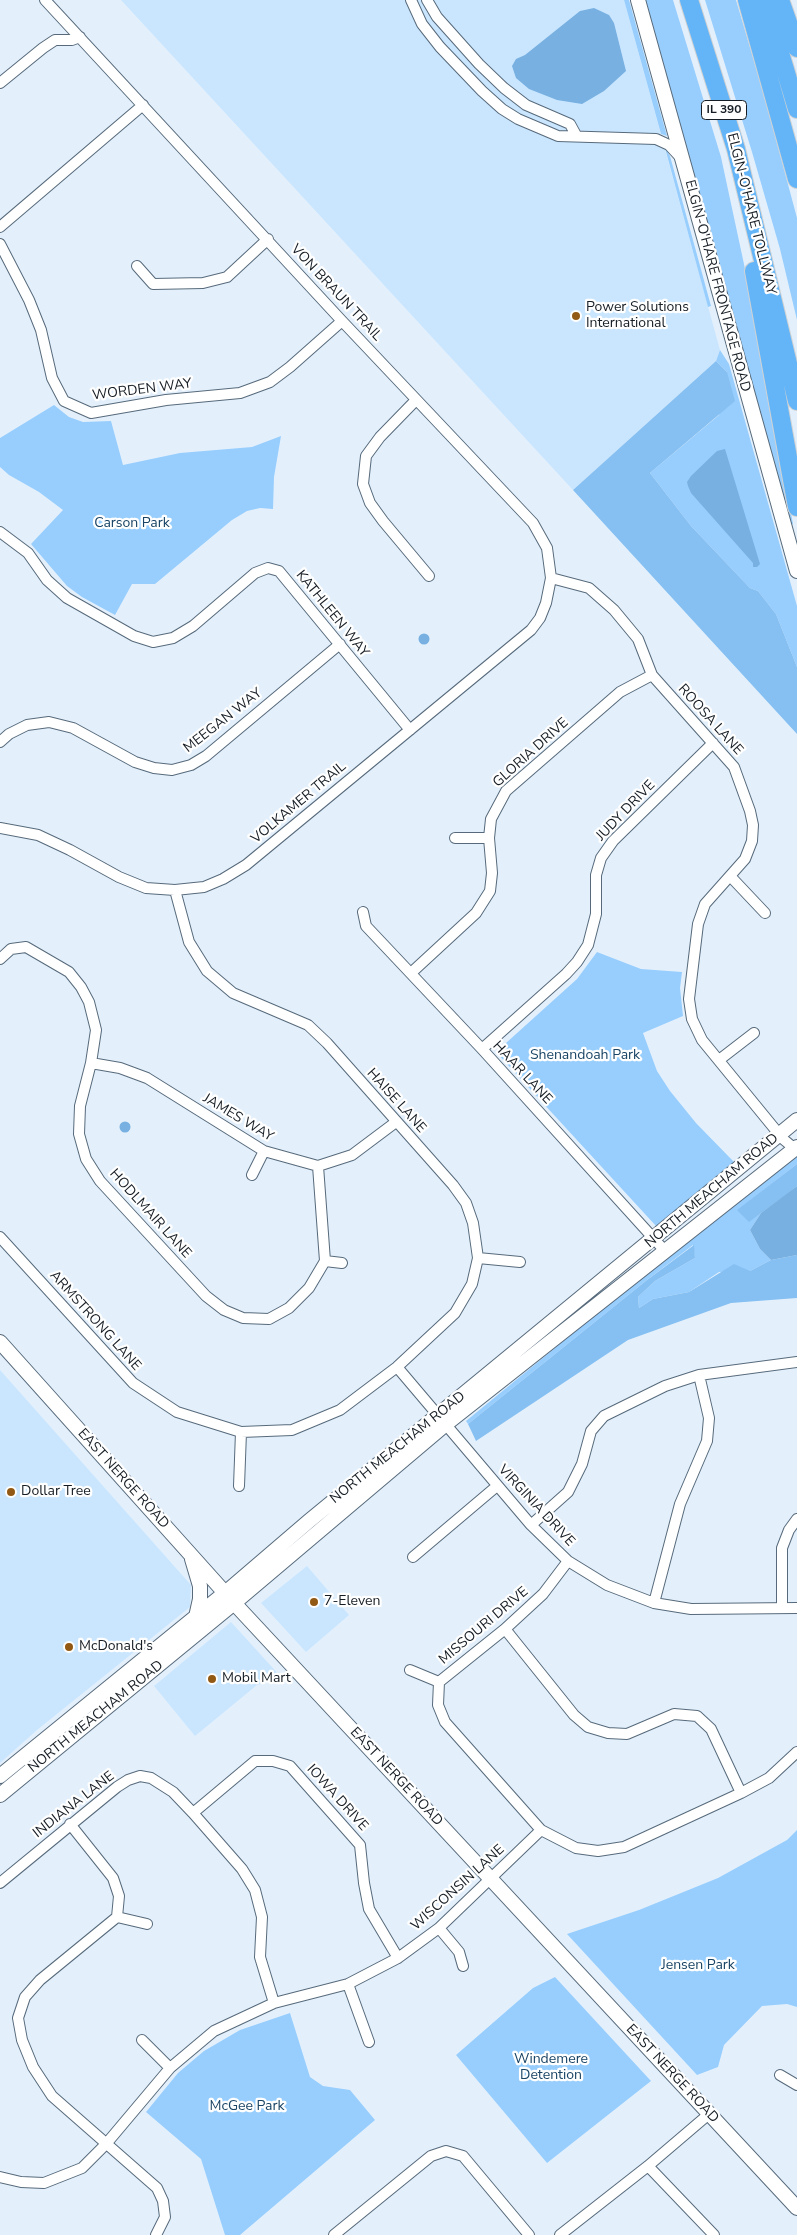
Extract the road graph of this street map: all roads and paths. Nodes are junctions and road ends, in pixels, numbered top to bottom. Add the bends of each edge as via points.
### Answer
1 (45, 0) edge
2 (410, 0) edge
3 (427, 0) edge
4 (638, 0) edge
5 (689, 0) edge
6 (747, 0) edge
7 (764, 0) edge
8 (780, 0) edge
9 (80, 37) junction
10 (797, 48) edge
11 (0, 83) edge
12 (144, 105) junction
13 (797, 109) edge
14 (576, 135) junction
15 (683, 160) junction
16 (797, 179) edge
17 (754, 221) junction
18 (0, 227) edge
19 (268, 239) junction
20 (0, 244) edge
21 (137, 266) dead end
22 (342, 320) junction
23 (416, 400) junction
24 (797, 401) edge
25 (797, 507) edge
26 (0, 532) edge
27 (797, 571) edge
28 (429, 576) dead end
29 (551, 578) junction
30 (340, 644) junction
31 (652, 676) junction
32 (410, 730) junction
33 (0, 742) edge
34 (713, 743) junction
35 (0, 828) edge
36 (455, 838) dead end
37 (489, 838) junction
38 (730, 877) junction
39 (176, 890) junction
40 (363, 912) dead end
41 (765, 913) dead end
42 (0, 960) edge
43 (411, 973) junction
44 (754, 1033) dead end
45 (482, 1049) junction
46 (719, 1060) junction
47 (91, 1063) junction
48 (797, 1120) edge
49 (396, 1122) junction
50 (780, 1134) junction
51 (796, 1148) edge
52 (264, 1151) junction
53 (318, 1166) junction
54 (252, 1175) dead end
55 (0, 1237) edge
56 (655, 1238) junction
57 (665, 1251) junction
58 (478, 1258) junction
59 (325, 1262) junction
60 (520, 1262) dead end
61 (342, 1263) dead end
62 (0, 1342) edge
63 (797, 1362) edge
64 (397, 1367) junction
65 (699, 1375) junction
66 (442, 1420) junction
67 (241, 1432) junction
68 (239, 1486) dead end
69 (497, 1486) junction
70 (797, 1520) edge
71 (531, 1525) junction
72 (191, 1556) junction
73 (413, 1557) dead end
74 (568, 1561) junction
75 (229, 1598) junction
76 (654, 1603) junction
77 (782, 1608) junction
78 (797, 1608) edge
79 (196, 1617) junction
80 (505, 1629) junction
81 (410, 1670) dead end
82 (439, 1682) junction
83 (797, 1752) edge
84 (0, 1776) edge
85 (741, 1793) junction
86 (0, 1795) edge
87 (193, 1813) junction
88 (70, 1824) junction
89 (541, 1830) junction
90 (491, 1880) junction
91 (0, 1883) edge
92 (117, 1917) junction
93 (147, 1924) dead end
94 (439, 1928) junction
95 (398, 1958) junction
96 (464, 1966) dead end
97 (348, 1984) junction
98 (274, 2003) junction
99 (142, 2040) dead end
100 (368, 2042) dead end
101 (170, 2068) junction
102 (780, 2075) dead end
103 (797, 2085) edge
104 (709, 2114) junction
105 (106, 2144) junction
106 (648, 2166) junction
107 (0, 2177) edge
108 (797, 2208) edge
109 (156, 2235) edge
110 (334, 2235) edge
111 (529, 2235) edge
112 (560, 2235) edge
113 (714, 2235) edge

1 - 9 street, VON BRAUN TRAIL
2 - 14 street via 422,24 440,47 502,109 558,136
3 - 14 street via 437,18 504,88 526,105 570,124
4 - 15 main road, ELGIN-O'HARE FRONTAGE ROAD
5 - 17 highway, ELGIN-O'HARE TOLLWAY / IL 390 via 736,149
6 - 16 highway
7 - 13 highway
8 - 10 highway
9 - 11 street via 55,40
9 - 12 street, VON BRAUN TRAIL
12 - 18 street
12 - 19 street, VON BRAUN TRAIL
14 - 15 street via 656,138 669,145
15 - 27 main road, ELGIN-O'HARE FRONTAGE ROAD
17 - 24 highway, ELGIN-O'HARE TOLLWAY / IL 390
17 - 25 highway via 752,259
19 - 21 street via 227,277 203,283 153,284
19 - 22 street, VON BRAUN TRAIL
20 - 22 street, WORDEN WAY via 29,300 41,330 52,378 64,401 91,413 166,400 240,393 270,382
22 - 23 street, VON BRAUN TRAIL
23 - 28 street via 380,436 366,456 363,484 370,503
23 - 29 street, VON BRAUN TRAIL via 533,523 547,548
26 - 30 street, KATHLEEN WAY via 28,553 48,580 67,598 134,636 154,642 173,638 193,626 255,573 268,568 279,571
29 - 31 street, ROOSA LANE via 589,588 614,610 638,639
29 - 32 street, VOLKAMER TRAIL via 540,618 530,630
30 - 32 street, KATHLEEN WAY
30 - 33 street, MEEGAN WAY via 191,765 172,770 144,765 74,728 49,722 27,725
31 - 34 street, ROOSA LANE
31 - 37 street, GLORIA DRIVE via 620,692 506,791 491,819
32 - 39 street, VOLKAMER TRAIL via 246,865 204,886
34 - 38 street, ROOSA LANE via 734,767 754,825 746,859
34 - 45 street, JUDY DRIVE via 613,841 601,858 596,875 596,914 588,945 577,962
35 - 39 street, VOLKAMER TRAIL via 38,835 146,888
36 - 37 street
37 - 43 street, GLORIA DRIVE via 490,891 476,913
38 - 41 street
38 - 46 street, ROOSA LANE via 705,904 698,924 689,999 692,1019 702,1040
39 - 49 street, HAISE LANE via 189,942 207,971 233,994 308,1025
40 - 43 street, HAAR LANE via 366,926
42 - 47 street, HODLMAIR LANE via 11,949 26,947 69,972 89,1002 96,1030
43 - 45 street, HAAR LANE
44 - 46 street
45 - 56 street, HAAR LANE
46 - 50 street, ROOSA LANE
47 - 52 street, JAMES WAY via 120,1068 147,1078
47 - 59 street, HODLMAIR LANE via 80,1106 79,1134 86,1159 100,1181 206,1296 224,1310 243,1318 268,1319 289,1308 309,1288
48 - 50 main road, NORTH MEACHAM ROAD
49 - 53 street via 352,1155
49 - 58 street, HAISE LANE via 466,1203 473,1223
50 - 51 street, ROOSA LANE
50 - 56 main road, NORTH MEACHAM ROAD
51 - 57 main road, NORTH MEACHAM ROAD
52 - 53 street, JAMES WAY
52 - 54 street
53 - 59 street
55 - 67 street, ARMSTRONG LANE via 133,1383 177,1412
56 - 57 street, HAAR LANE
56 - 66 main road, NORTH MEACHAM ROAD
57 - 66 main road, NORTH MEACHAM ROAD
58 - 60 street
58 - 64 street, HAISE LANE via 472,1284 455,1313
59 - 61 street
62 - 72 main road, EAST NERGE ROAD
63 - 65 street
64 - 66 street, VIRGINIA DRIVE
64 - 67 street, ARMSTRONG LANE via 340,1410 292,1430
65 - 71 street via 665,1386 604,1416 591,1431 582,1464 568,1492
65 - 76 street via 709,1418 706,1441 680,1504
66 - 69 street, VIRGINIA DRIVE
66 - 75 main road, NORTH MEACHAM ROAD
67 - 68 street
69 - 71 street, VIRGINIA DRIVE
69 - 73 street
70 - 77 street via 782,1548
71 - 74 street, VIRGINIA DRIVE
72 - 75 main road, EAST NERGE ROAD
72 - 79 main road via 200,1586
74 - 76 street, VIRGINIA DRIVE via 607,1585
74 - 80 street, MISSOURI DRIVE via 543,1594
75 - 79 main road, NORTH MEACHAM ROAD
75 - 86 main road, NORTH MEACHAM ROAD
75 - 90 main road, EAST NERGE ROAD
76 - 77 street, VIRGINIA DRIVE via 691,1609
77 - 78 street, VIRGINIA DRIVE
79 - 84 main road, NORTH MEACHAM ROAD
80 - 82 street, MISSOURI DRIVE
80 - 85 street via 588,1728 627,1734 674,1714 697,1716 711,1729
81 - 82 street
82 - 89 street, MISSOURI DRIVE via 438,1705 445,1722
83 - 85 street via 769,1778
85 - 89 street via 624,1847 598,1851 576,1848
87 - 88 street, INDIANA LANE via 162,1784 140,1776 117,1787
87 - 95 street, IOWA DRIVE via 256,1761 290,1766 360,1845 369,1909
87 - 98 street, INDIANA LANE via 242,1869 255,1890 262,1917 260,1957
88 - 91 street, INDIANA LANE
88 - 92 street via 113,1878 119,1896
89 - 90 street, WISCONSIN LANE
90 - 94 street, WISCONSIN LANE
90 - 104 main road, EAST NERGE ROAD
92 - 93 street
92 - 105 street via 40,1980 25,1997 18,2018 33,2068 52,2096
94 - 95 street, WISCONSIN LANE
94 - 96 street via 459,1952
95 - 97 street, WISCONSIN LANE
97 - 98 street, WISCONSIN LANE
97 - 100 street
98 - 101 street, WISCONSIN LANE via 214,2031
99 - 101 street
101 - 105 street, WISCONSIN LANE
102 - 103 street
104 - 106 street
104 - 108 main road, EAST NERGE ROAD
105 - 107 street, WISCONSIN LANE via 82,2168 44,2183
105 - 109 street via 157,2188 164,2201 165,2217
106 - 112 street
106 - 113 street
110 - 111 street via 430,2156 446,2151 463,2156

